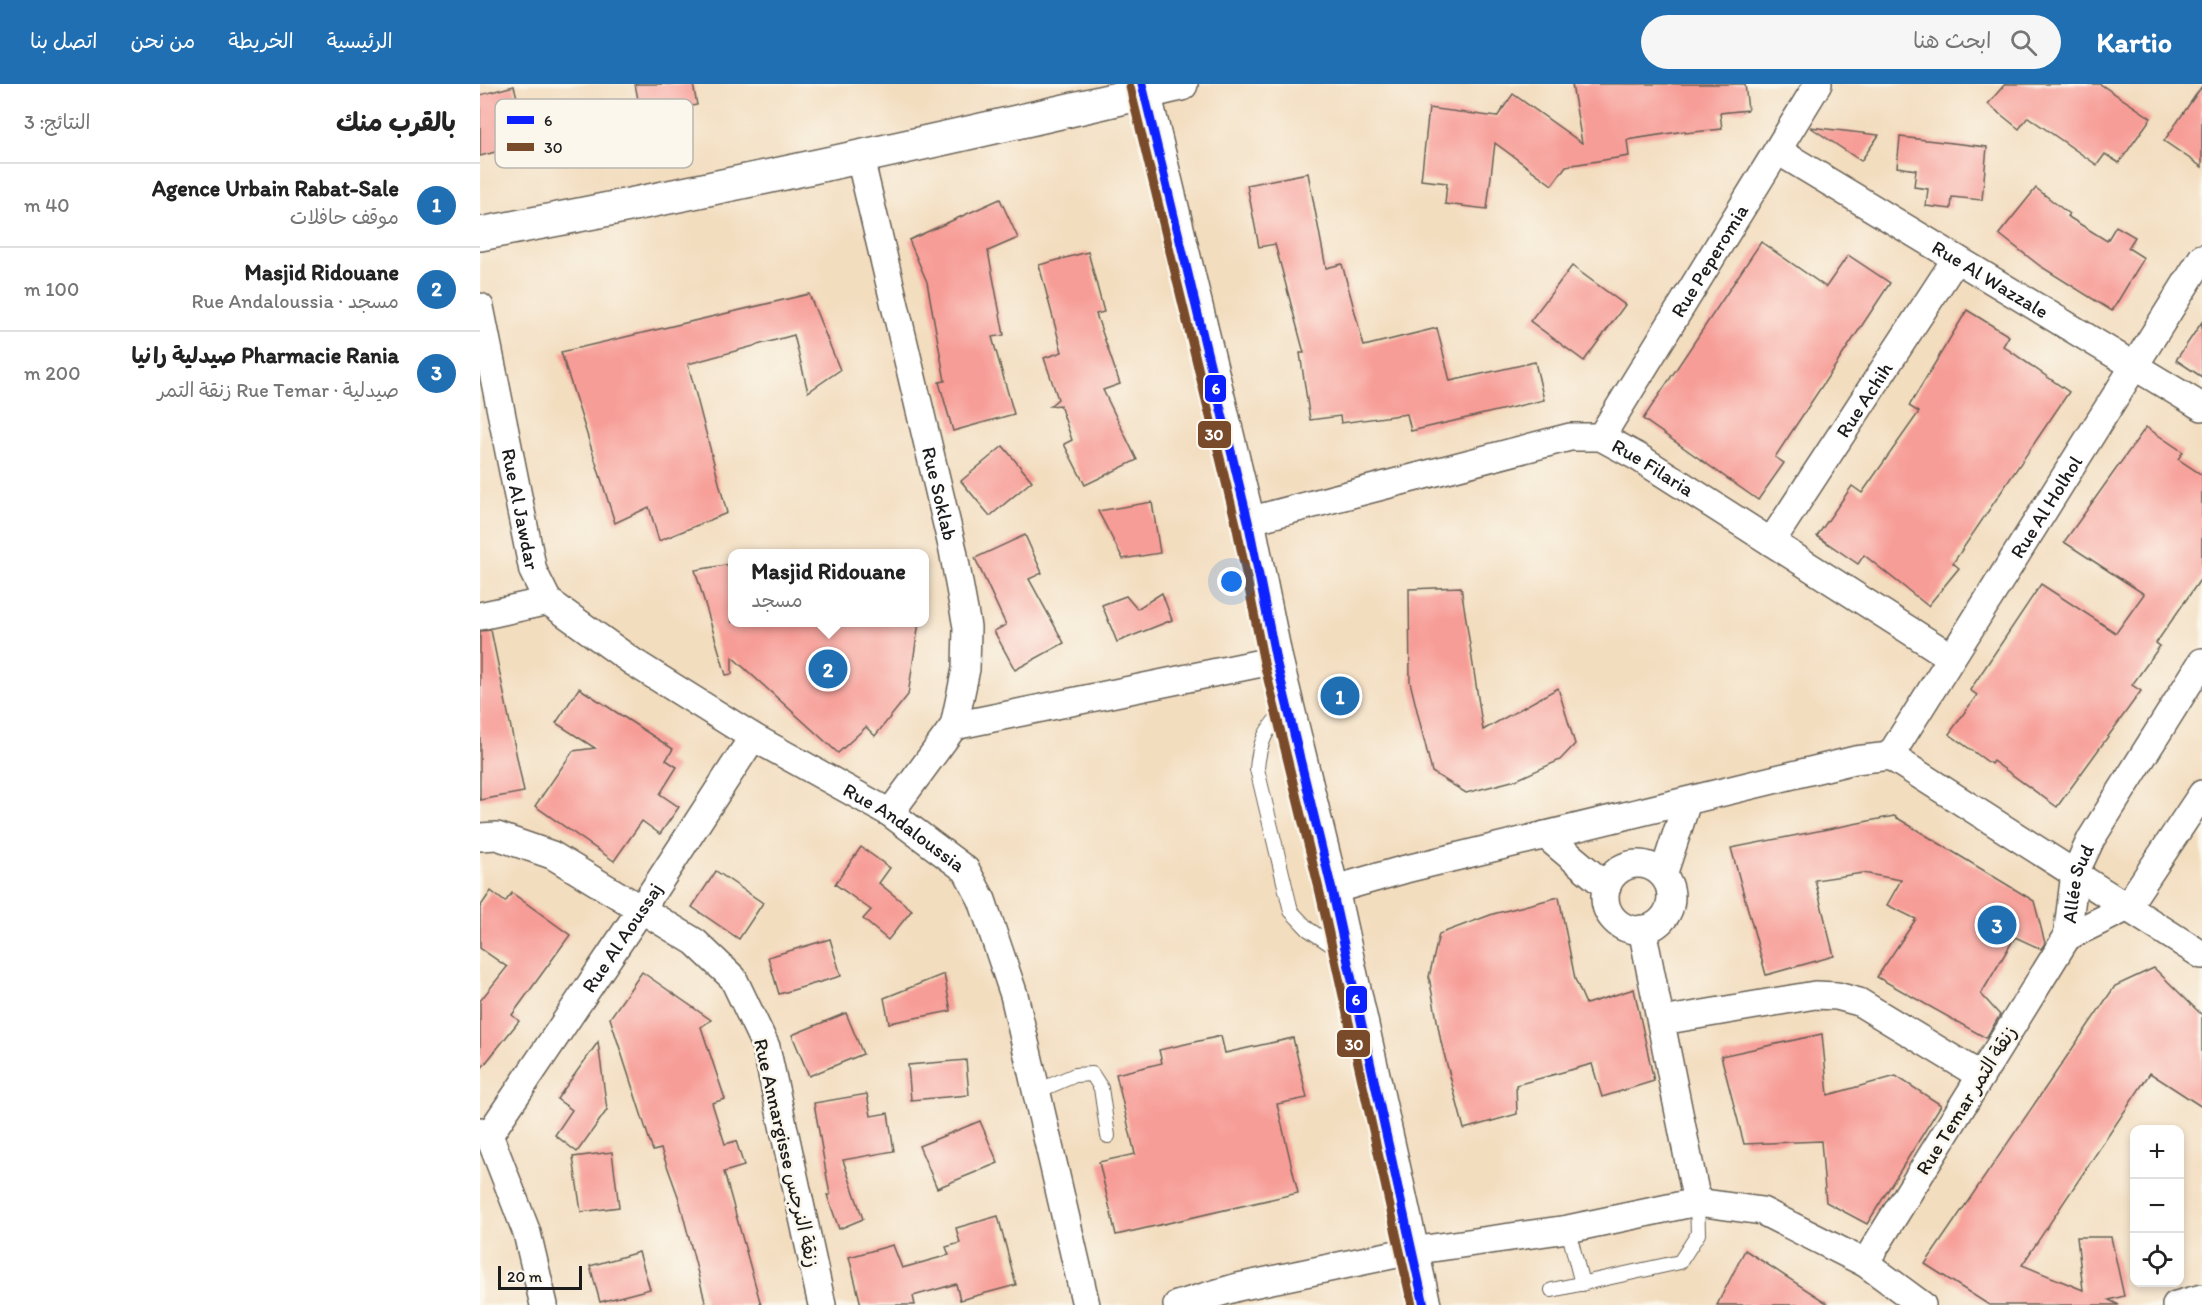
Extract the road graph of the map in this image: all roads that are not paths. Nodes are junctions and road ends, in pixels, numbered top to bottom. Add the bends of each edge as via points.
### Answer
1 (1181, 84) edge
2 (1818, 84) edge
3 (1143, 88) edge
4 (1778, 151) junction
5 (860, 158) junction
6 (480, 234) edge
7 (2202, 258) edge
8 (1956, 259) junction
9 (480, 307) edge
10 (2135, 366) junction
11 (2202, 407) edge
12 (1601, 437) junction
13 (1248, 521) junction
14 (1771, 542) junction
15 (548, 601) junction
16 (480, 616) edge
17 (1951, 657) junction
18 (1276, 660) junction
19 (2202, 662) edge
20 (1289, 706) junction
21 (954, 726) junction
22 (753, 737) junction
23 (1890, 756) junction
24 (2202, 794) edge
25 (1686, 802) junction
26 (890, 813) junction
27 (1545, 835) junction
28 (480, 837) edge
29 (2075, 873) junction
30 (1664, 875) junction
31 (1607, 887) junction
32 (1332, 890) junction
33 (642, 908) junction
34 (2126, 908) junction
35 (1642, 929) junction
36 (2067, 937) junction
37 (1345, 954) junction
38 (2202, 954) edge
39 (1662, 1021) junction
40 (1981, 1076) junction
41 (1038, 1091) junction
42 (484, 1133) edge
43 (1108, 1136) dead end
44 (1697, 1202) junction
45 (1568, 1229) junction
46 (1411, 1251) junction
47 (1865, 1263) junction
48 (1582, 1284) junction
49 (1552, 1290) dead end
50 (2202, 1298) edge
51 (544, 1305) edge
52 (822, 1305) edge
53 (1086, 1305) edge
54 (1177, 1305) edge
55 (1424, 1305) edge
56 (1922, 1305) edge
57 (2176, 1305) edge

1 - 3 street
2 - 4 street, Rue Peperomia
3 - 5 street
3 - 13 street
4 - 8 street, Rue Al Wazzale
4 - 12 street, Rue Peperomia
5 - 6 street
5 - 21 street, Rue Soklab via 953,550 967,627 966,669
7 - 10 street, Rue Al Holhol
8 - 10 street, Rue Al Wazzale
8 - 14 street, Rue Achih
9 - 15 street, Rue Al Jawdar via 533,571
10 - 11 street, Rue Al Wazzale
10 - 17 street, Rue Al Holhol
12 - 13 street, Rue Filaria via 1570,437
12 - 14 street, Rue Filaria
13 - 18 street
14 - 17 street, Rue Filaria
15 - 16 street
15 - 22 street, Rue Andaloussia via 633,662
17 - 23 street, Rue Al Holhol
18 - 20 street
18 - 21 street
19 - 29 street, Allée Sud via 2091,838
20 - 32 street
20 - 37 lane via 1269,725 1258,747 1257,769 1291,911 1308,929
21 - 26 street, Rue Soklab
22 - 26 street, Rue Andaloussia
22 - 33 street, Rue Al Aoussaj
23 - 25 street via 1856,760
23 - 29 street
24 - 34 street
25 - 27 street
25 - 30 street
26 - 41 street, Rue Andaloussia via 966,870 982,900 1014,995
27 - 31 street
27 - 32 street
28 - 33 street, Rue Annargisse زنقة النرجس via 497,836 552,855
29 - 34 street
29 - 36 street, Allée Sud
30 - 31 street via 1643,864 1632,864 1621,869
30 - 35 street via 1671,894 1667,913 1661,921
31 - 35 street via 1608,909 1613,918 1622,925
32 - 37 street
33 - 42 street, Rue Al Aoussaj
33 - 52 street, Rue Annargisse زنقة النرجس via 695,942 733,978 766,1047
34 - 36 street, Allée Sud
34 - 38 street
35 - 39 street
36 - 40 street, Rue Temar زنقة التمر
37 - 46 street
39 - 40 street via 1815,994 1837,996 1859,1002
39 - 44 street
40 - 47 street, Rue Temar زنقة التمر
41 - 43 lane via 1075,1075 1092,1074 1101,1088
41 - 53 street, Rue Andaloussia
42 - 51 street via 526,1233
44 - 45 street
44 - 47 street via 1762,1211
44 - 48 lane via 1698,1234 1680,1262
45 - 46 street
45 - 48 lane
46 - 54 street via 1238,1287
46 - 55 street
47 - 56 street
48 - 49 lane
50 - 57 street

